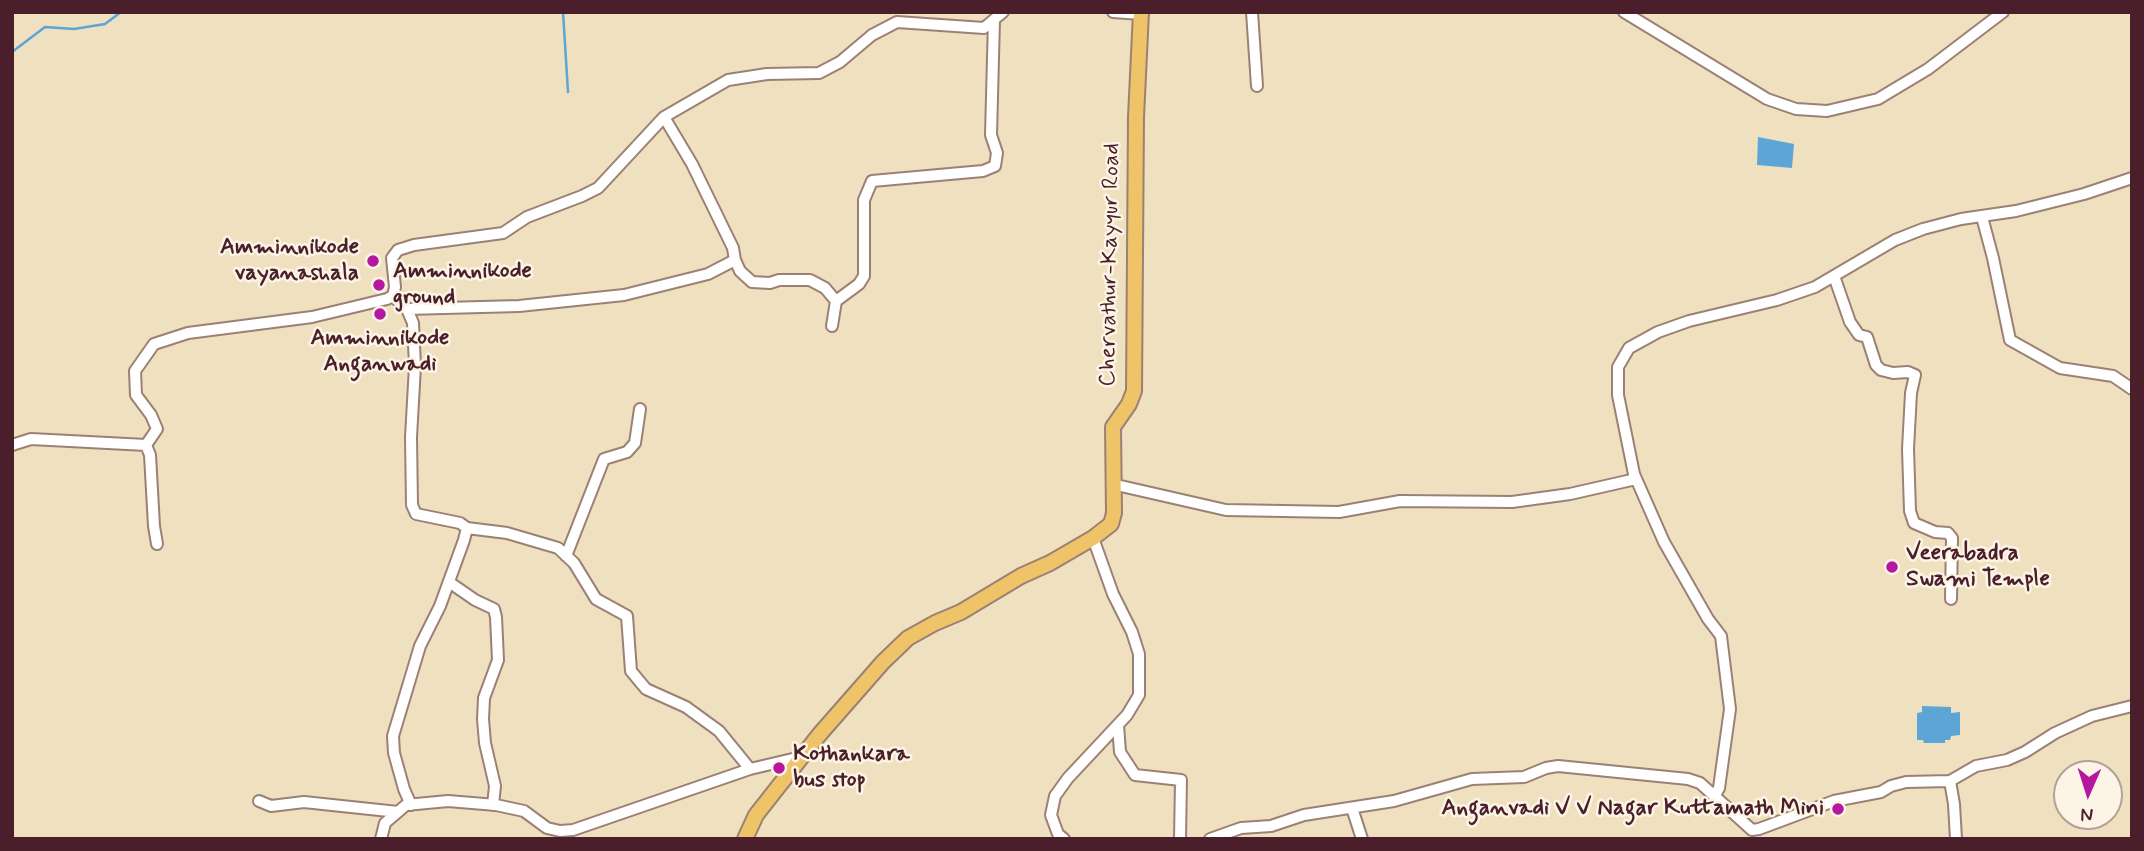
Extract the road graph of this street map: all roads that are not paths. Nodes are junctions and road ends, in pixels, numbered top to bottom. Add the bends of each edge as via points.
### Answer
1 (1113, 12) edge
2 (1252, 12) edge
3 (1624, 12) edge
4 (2003, 12) edge
5 (1141, 13) edge
6 (999, 16) edge
7 (1257, 86) dead end
8 (664, 117) junction
9 (2132, 178) edge
10 (1982, 217) junction
11 (735, 260) junction
12 (1834, 276) junction
13 (393, 296) junction
14 (836, 301) junction
15 (407, 309) junction
16 (832, 326) dead end
17 (2131, 387) edge
18 (640, 409) dead end
19 (12, 445) edge
20 (146, 445) junction
21 (1636, 479) junction
22 (1112, 484) junction
23 (467, 528) junction
24 (1093, 538) junction
25 (158, 544) dead end
26 (566, 556) junction
27 (449, 582) junction
28 (1951, 600) dead end
29 (2132, 706) edge
30 (1118, 725) junction
31 (801, 757) junction
32 (750, 769) junction
33 (1950, 781) junction
34 (1714, 797) junction
35 (259, 802) dead end
36 (411, 805) junction
37 (493, 805) junction
38 (1352, 808) junction
39 (398, 812) junction
40 (381, 839) edge
41 (745, 839) edge
42 (1064, 839) edge
43 (1180, 839) edge
44 (1210, 839) edge
45 (1362, 839) edge
46 (1956, 839) edge

1 - 5 street
2 - 7 street
3 - 4 street via 1767,99 1827,111 1878,99 1928,69
5 - 22 main road, Chervathur-Kayyur Road via 1134,391 1113,427
6 - 8 street via 984,28 897,22 872,34 840,62 819,73 728,80
6 - 14 street via 991,135 997,153 995,166 983,171 872,181 864,200 864,276
8 - 11 street via 692,164
8 - 13 street via 597,188 582,197 527,218 503,233 398,250 392,258
9 - 10 street
10 - 12 street via 1895,240
10 - 17 street via 2010,340 2060,369 2113,376
11 - 14 street via 752,282 810,280
11 - 15 street via 708,274 624,295 519,306
12 - 21 street via 1777,300 1689,321 1629,348 1618,367 1618,395
12 - 28 street via 1850,322 1859,335 1867,337 1876,365 1881,370 1915,375 1908,449 1910,511 1914,523 1952,538
13 - 15 street
13 - 20 street via 312,317 188,333 153,344 135,371 136,395 157,429
14 - 16 street
15 - 23 street via 413,324 415,366 412,505 416,514
18 - 26 street via 635,443 626,452 604,459
19 - 20 street via 32,439
20 - 25 street
21 - 22 street via 1512,502 1400,501 1339,512 1226,510
21 - 34 street via 1664,542 1721,636 1730,709
22 - 24 main road, Chervathur-Kayyur Road via 1111,524
23 - 26 street via 531,539 558,548
23 - 27 street
24 - 30 street via 1139,654 1139,695
24 - 31 main road, Chervathur-Kayyur Road via 908,638
26 - 32 street via 596,599 627,616 631,671 646,689 687,707 719,732
27 - 36 street via 421,646 393,736
27 - 37 street via 494,609 496,617 498,660 484,698 483,719 495,786
29 - 33 street via 2092,716 2025,752 1976,766
30 - 42 street via 1055,796 1051,815
30 - 43 street via 1119,752 1135,775 1181,780
31 - 32 street
31 - 41 main road, Chervathur-Kayyur Road via 756,815
32 - 37 street via 573,830 547,828 524,811
33 - 34 street via 1906,782 1752,830
33 - 46 street
34 - 38 street via 1700,783 1688,779 1558,766 1524,777 1472,779
35 - 39 street
36 - 37 street via 448,801
36 - 39 street
38 - 44 street via 1241,828
38 - 45 street
39 - 40 street via 385,823

